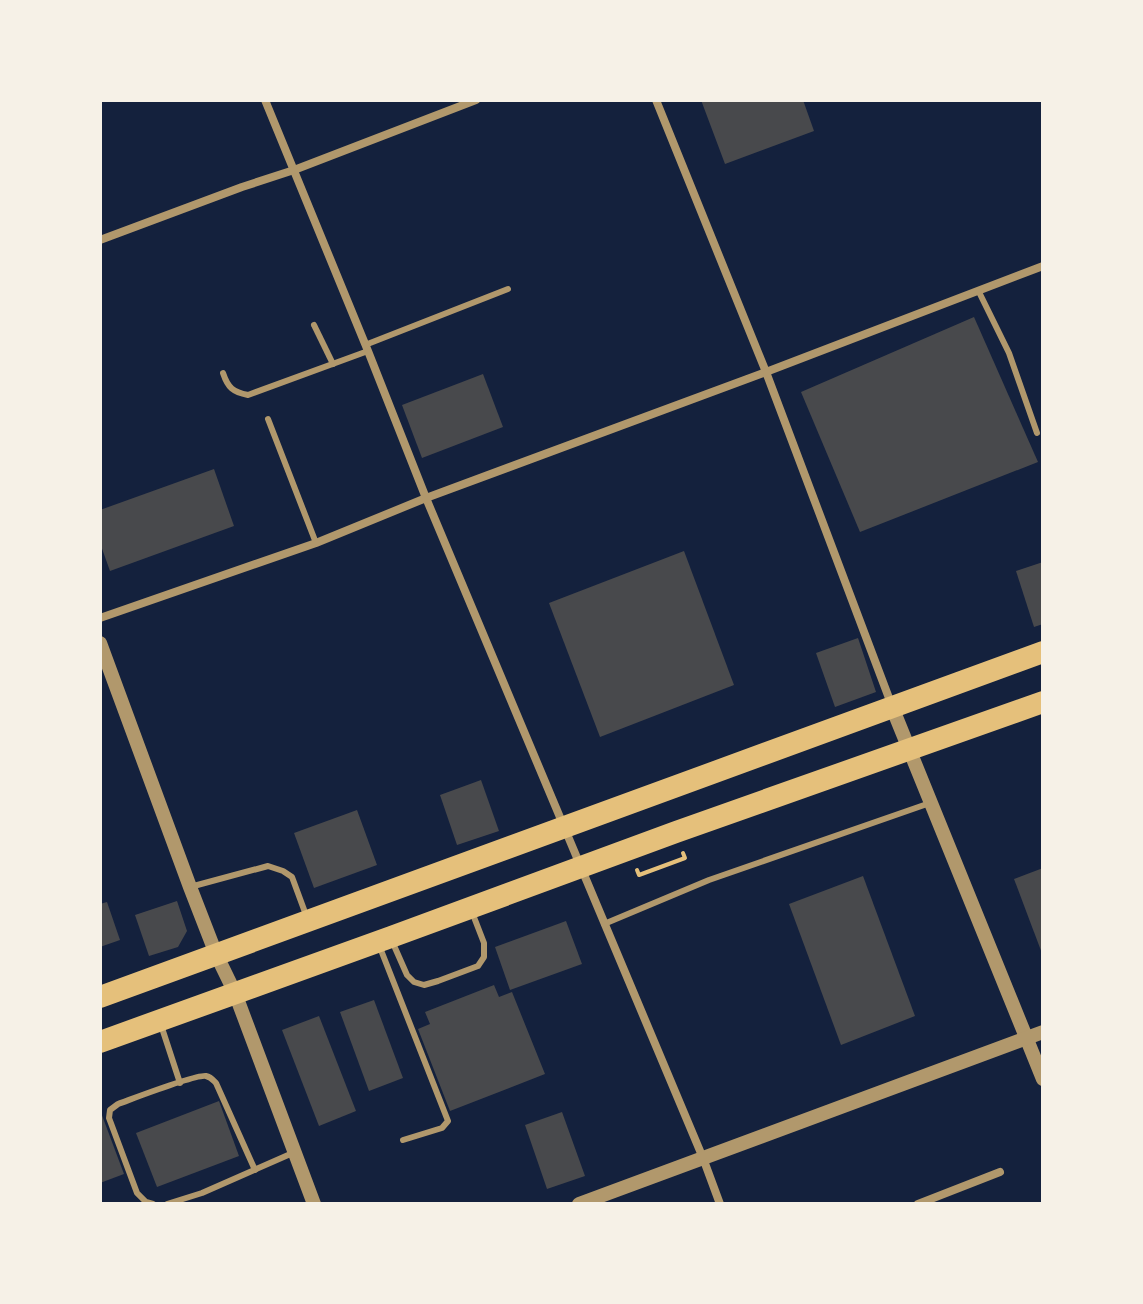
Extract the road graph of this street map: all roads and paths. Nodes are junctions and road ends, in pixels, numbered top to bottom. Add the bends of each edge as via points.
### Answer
1 (265, 100) edge
2 (476, 100) edge
3 (656, 100) edge
4 (294, 170) junction
5 (100, 240) edge
6 (1043, 266) edge
7 (508, 289) dead end
8 (979, 292) junction
9 (314, 325) dead end
10 (366, 348) junction
11 (333, 364) junction
12 (766, 372) junction
13 (223, 373) dead end
14 (268, 419) dead end
15 (1037, 433) dead end
16 (426, 498) junction
17 (316, 543) junction
18 (100, 618) edge
19 (100, 643) edge
20 (1043, 652) edge
21 (1043, 702) edge
22 (892, 707) junction
23 (909, 748) junction
24 (931, 803) junction
25 (564, 828) junction
26 (685, 858) dead end
27 (579, 867) junction
28 (639, 875) dead end
29 (190, 887) junction
30 (471, 907) junction
31 (309, 921) junction
32 (604, 924) junction
33 (384, 940) junction
34 (216, 954) junction
35 (235, 993) junction
36 (100, 997) edge
37 (159, 1020) junction
38 (1043, 1032) edge
39 (1026, 1039) junction
40 (100, 1042) edge
41 (1043, 1079) edge
42 (180, 1083) junction
43 (403, 1140) dead end
44 (295, 1152) junction
45 (703, 1158) junction
46 (255, 1170) junction
47 (1000, 1172) dead end
48 (586, 1203) edge
49 (153, 1204) edge
50 (167, 1204) edge
51 (314, 1204) edge
52 (720, 1204) edge
53 (918, 1204) edge

1 - 4 street
2 - 4 street
3 - 12 street
4 - 5 street
4 - 10 street
6 - 8 street
7 - 10 lane
8 - 12 street
8 - 15 lane via 1009,353
9 - 11 lane
10 - 11 lane
10 - 16 street
11 - 13 lane via 248,395 235,393
12 - 16 street
12 - 22 street
14 - 17 lane
16 - 17 street
16 - 25 street
17 - 18 street
19 - 29 street
20 - 22 highway
21 - 23 highway
22 - 23 street
22 - 25 highway
23 - 24 street
23 - 27 highway
24 - 32 lane via 709,880
24 - 39 street
25 - 27 street
25 - 31 highway
26 - 28 path
27 - 30 highway
27 - 32 street
29 - 31 lane via 268,866 292,877
29 - 34 street
30 - 33 highway
30 - 33 lane via 484,943 478,966 424,985 407,975
31 - 34 highway
32 - 45 street
33 - 35 highway
33 - 43 lane via 448,1121 442,1128
34 - 35 street
34 - 36 highway
35 - 37 highway
35 - 44 street
37 - 40 highway
37 - 42 lane
38 - 39 street
39 - 41 street
39 - 45 street
42 - 46 lane via 204,1075 216,1083
42 - 49 lane via 110,1110 137,1193
44 - 46 lane
44 - 51 street
45 - 48 street
45 - 52 street
46 - 50 lane
47 - 53 street

